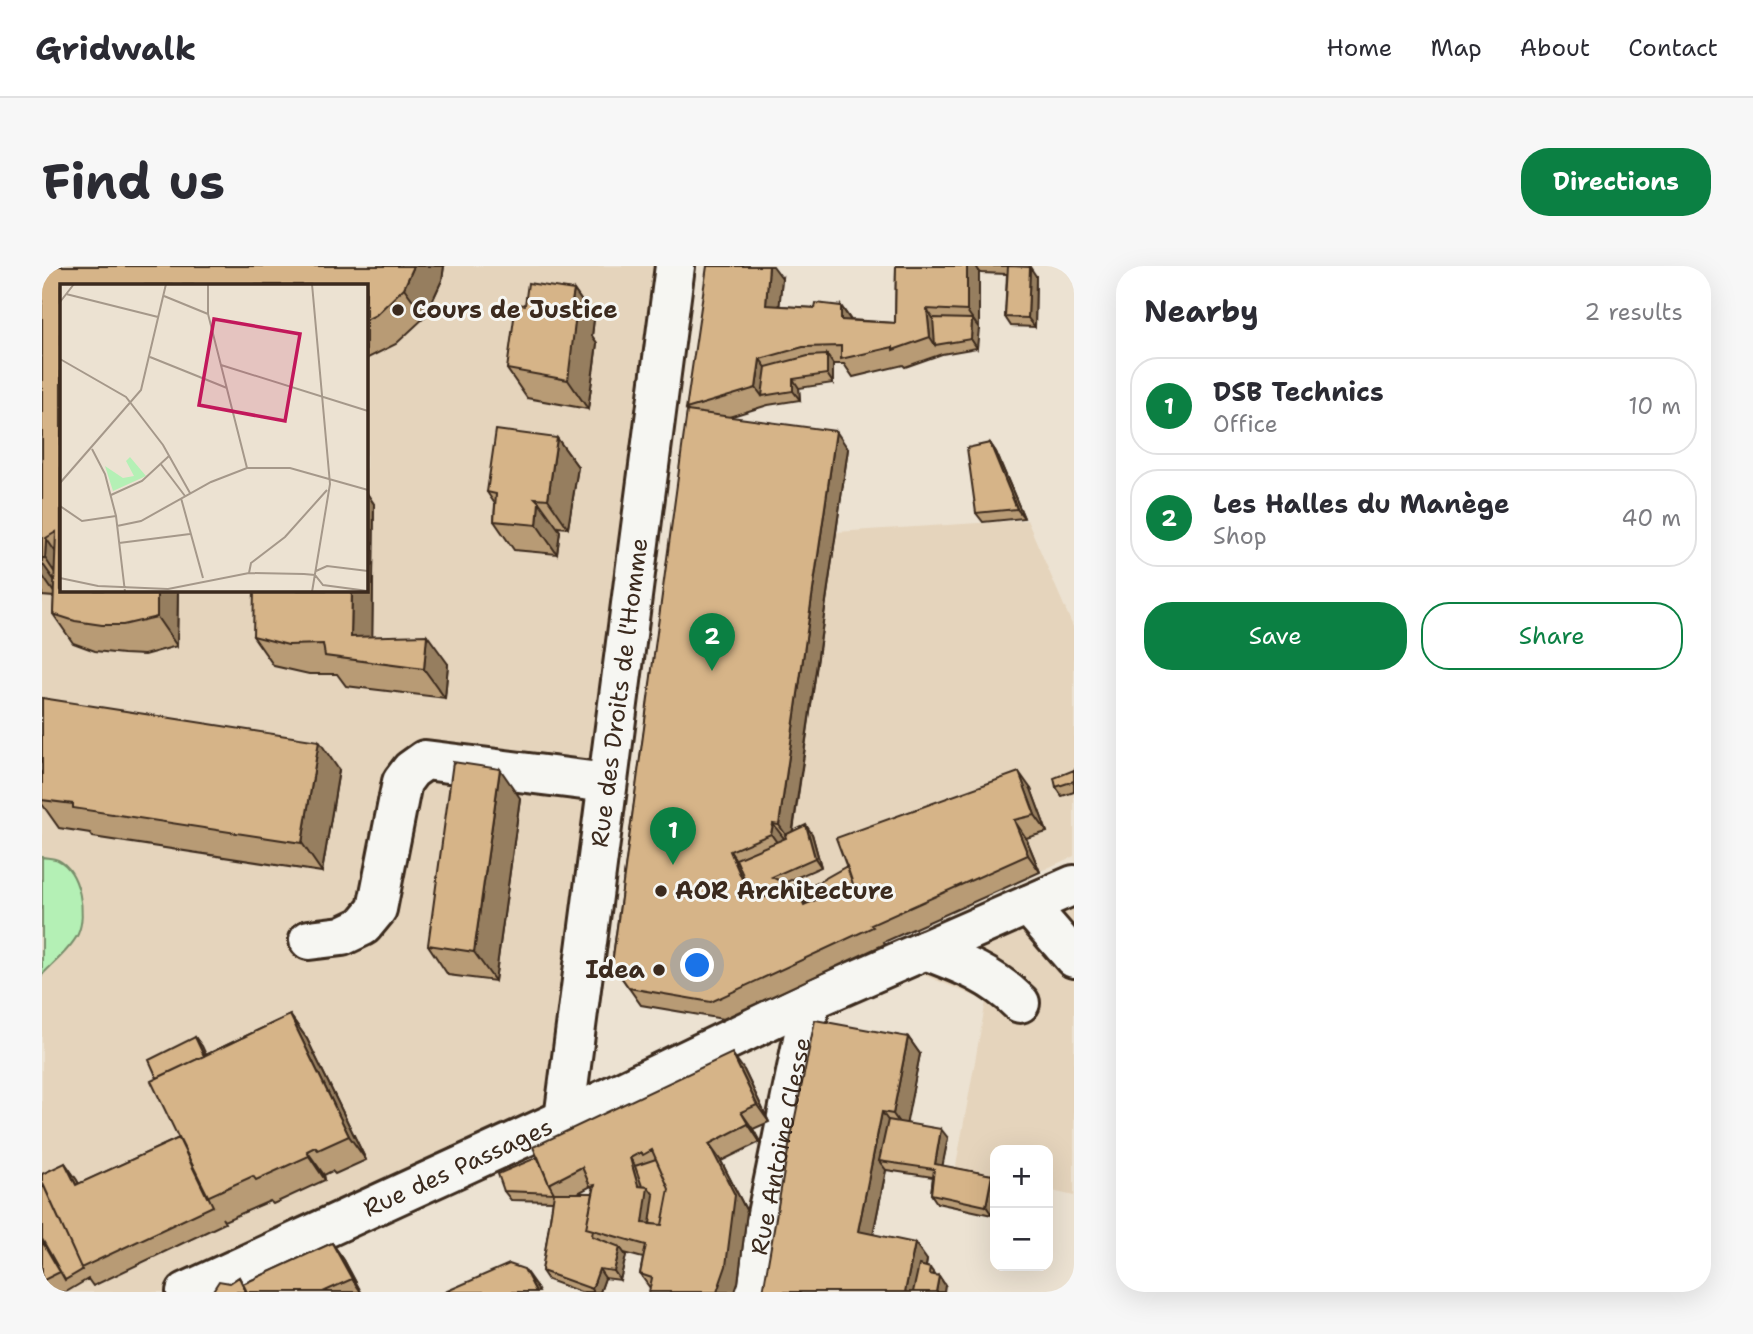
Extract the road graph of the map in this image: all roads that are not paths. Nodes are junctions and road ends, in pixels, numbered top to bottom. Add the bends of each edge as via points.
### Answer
1 (675, 266) edge
2 (607, 783) junction
3 (1074, 885) edge
4 (1028, 905) junction
5 (309, 940) dead end
6 (925, 950) junction
7 (1074, 958) edge
8 (811, 1000) junction
9 (1020, 1003) dead end
10 (564, 1119) junction
11 (186, 1292) edge
12 (751, 1292) edge

1 - 2 street, Rue des Droits de l'Homme
2 - 5 street via 425,760 402,782 377,909 363,926 342,936
2 - 10 street, Rue des Droits de l'Homme
3 - 4 street, Rue des Passages
4 - 6 street, Rue des Passages
4 - 7 street
6 - 8 street, Rue des Passages
6 - 9 street via 999,982
8 - 10 street, Rue des Passages
8 - 12 street, Rue Antoine Clesse
10 - 11 street, Rue des Passages

